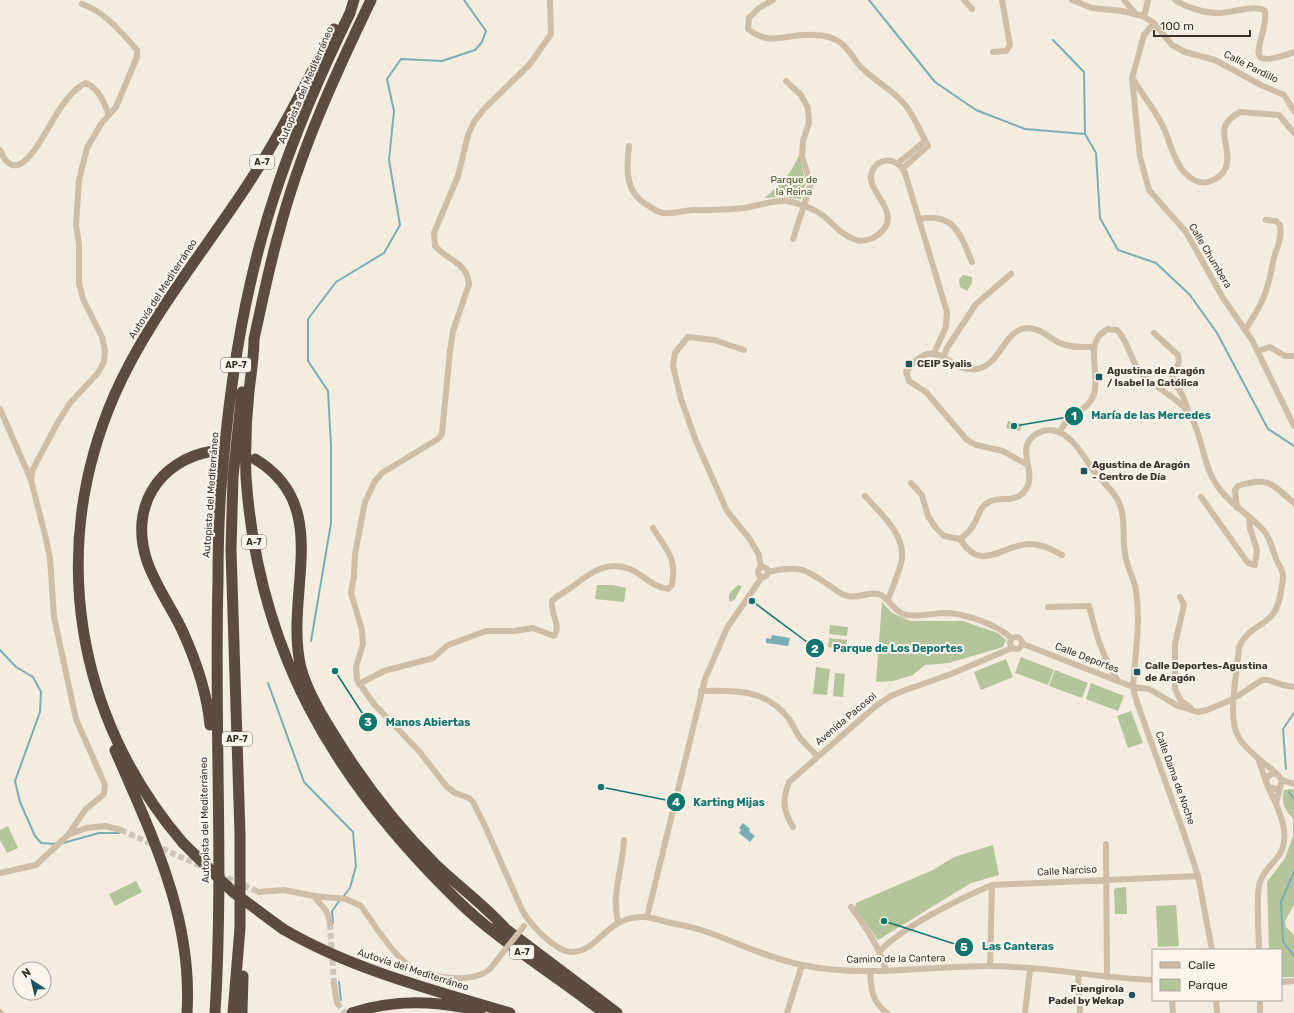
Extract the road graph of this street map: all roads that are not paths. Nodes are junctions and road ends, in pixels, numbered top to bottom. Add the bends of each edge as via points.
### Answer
1 (353, 0) edge
2 (371, 0) edge
3 (550, 0) edge
4 (773, 0) edge
5 (964, 0) edge
6 (1002, 0) edge
7 (1072, 0) edge
8 (1124, 0) edge
9 (1148, 0) edge
10 (1175, 0) edge
11 (82, 4) dead end
12 (972, 9) dead end
13 (1135, 13) junction
14 (1144, 17) junction
15 (1154, 23) junction
16 (993, 52) dead end
17 (1294, 52) edge
18 (1132, 78) junction
19 (786, 81) dead end
20 (1294, 111) edge
21 (109, 115) junction
22 (1294, 133) edge
23 (629, 146) dead end
24 (0, 150) edge
25 (900, 165) junction
26 (804, 206) junction
27 (919, 219) junction
28 (1266, 220) dead end
29 (793, 240) dead end
30 (972, 262) dead end
31 (1011, 274) dead end
32 (1245, 330) junction
33 (1154, 333) dead end
34 (254, 339) junction
35 (1093, 347) junction
36 (744, 350) dead end
37 (1258, 351) junction
38 (934, 353) junction
39 (944, 356) junction
40 (1294, 356) edge
41 (1183, 396) junction
42 (1177, 402) junction
43 (0, 408) edge
44 (1190, 414) junction
45 (1294, 426) edge
46 (1060, 433) junction
47 (213, 451) dead end
48 (255, 459) dead end
49 (1026, 464) junction
50 (31, 480) junction
51 (911, 482) dead end
52 (865, 496) dead end
53 (1201, 497) dead end
54 (1292, 501) edge
55 (1237, 508) junction
56 (1249, 518) junction
57 (653, 528) dead end
58 (960, 539) junction
59 (1062, 555) dead end
60 (761, 568) junction
61 (768, 572) junction
62 (762, 577) junction
63 (1180, 597) dead end
64 (888, 600) junction
65 (1048, 607) dead end
66 (1012, 638) junction
67 (1023, 644) junction
68 (1012, 648) junction
69 (1118, 681) junction
70 (359, 684) junction
71 (1133, 687) junction
72 (1294, 687) edge
73 (701, 691) junction
74 (99, 699) junction
75 (1233, 699) junction
76 (1198, 712) junction
77 (216, 749) junction
78 (817, 756) junction
79 (1258, 757) junction
80 (1276, 773) junction
81 (1282, 780) junction
82 (1294, 784) edge
83 (1267, 785) junction
84 (1280, 787) junction
85 (1276, 803) junction
86 (793, 827) dead end
87 (121, 830) tunnel mouth
88 (68, 835) junction
89 (624, 840) dead end
90 (1106, 844) dead end
91 (0, 873) edge
92 (1198, 876) junction
93 (1106, 879) junction
94 (992, 885) junction
95 (444, 887) junction
96 (259, 892) tunnel mouth
97 (314, 896) junction
98 (851, 907) dead end
99 (647, 917) junction
100 (618, 922) junction
101 (526, 923) junction
102 (330, 924) tunnel mouth
103 (504, 927) junction
104 (240, 928) junction
105 (1212, 949) edge
106 (1259, 949) edge
107 (880, 951) junction
108 (802, 965) junction
109 (990, 966) junction
110 (1030, 969) junction
111 (886, 970) junction
112 (870, 972) junction
113 (1078, 974) junction
114 (1107, 977) junction
115 (1152, 980) edge
116 (1294, 981) edge
117 (1282, 982) edge
118 (334, 984) tunnel mouth
119 (1172, 1001) edge
120 (1216, 1001) edge
121 (1260, 1001) edge
122 (338, 1003) tunnel mouth
123 (187, 1013) edge
124 (215, 1013) edge
125 (233, 1013) edge
126 (242, 1013) edge
127 (352, 1013) edge
128 (488, 1013) edge
129 (510, 1013) edge
130 (604, 1013) edge
131 (617, 1013) edge
132 (788, 1013) edge
133 (887, 1013) edge
134 (1025, 1013) edge
135 (1080, 1013) edge
136 (1173, 1013) edge
137 (1217, 1013) edge
138 (1260, 1013) edge

1 - 74 highway, Autovía del Mediterráneo / A-7 via 344,10 295,105 251,180 158,315 135,354 114,396 99,435 84,495 78,587 82,624
1 - 77 highway, Autopista del Mediterráneo / AP-7 via 350,13 304,114 276,190 245,310 222,466
2 - 34 highway, A-7 via 335,75 308,141 279,231
3 - 70 street via 551,34 530,64 474,122 468,135 458,176 434,233 435,246 459,263 468,277 469,284 453,331 442,434 382,474 375,481 365,502 354,554 351,593 362,630 363,644 356,667 356,680
4 - 25 street via 749,18 748,28 757,36 770,40 815,34 838,41 870,76 906,106 927,143
5 - 12 street
6 - 16 street via 1010,45 1006,51
7 - 13 street via 1092,8
8 - 13 street
9 - 14 street
10 - 17 street via 1206,12 1240,12 1261,8 1265,11 1259,41 1261,58 1275,59
11 - 21 street via 90,6 110,21 137,50 137,57 116,107
13 - 14 street, Calle Pardillo
14 - 15 street, Calle Pardillo
15 - 18 street, Calle Chumbera via 1144,35
15 - 20 street, Calle Pardillo via 1172,45 1185,52 1215,60 1284,95
18 - 22 street via 1166,132 1180,167 1195,181 1214,181 1225,170 1228,162 1224,130 1228,122 1240,112 1279,115
18 - 32 street, Calle Chumbera via 1140,157 1149,190 1186,232 1223,298
19 - 26 street via 801,95 808,108 809,123 803,141 802,157 811,184
21 - 24 street via 102,99 92,86 86,83 74,92 25,162 8,164
21 - 50 street via 93,136 83,162 76,225 79,244 78,283 102,337 104,362 98,373 70,403 58,422 33,469
23 - 26 street via 627,178 632,192 643,203 661,213 744,208 783,201
25 - 26 street via 891,160 881,161 871,174 871,181 883,201 887,214 886,226 881,233 869,240 858,242 848,237 824,216
25 - 27 street
26 - 29 street
27 - 30 street via 936,216 954,227
27 - 38 street via 947,312 946,327
28 - 32 street via 1276,221 1280,225 1279,248 1266,294
31 - 39 street via 976,304
32 - 37 street, Calle Chumbera
33 - 41 street via 1178,355 1179,362 1171,376
34 - 95 highway, A-7 via 246,474 254,540 271,616 291,670 325,739 369,804 399,841
34 - 104 highway, Autopista del Mediterráneo / AP-7 via 247,357 239,419 233,477 231,550 240,834
35 - 39 street via 1068,346 1040,331 1026,328 1015,332 995,359 979,369 965,368
35 - 42 street via 1101,333 1108,329 1117,330 1131,358 1146,379
35 - 46 street via 1094,394 1090,402 1065,423
36 - 60 street via 714,340 688,337 675,353 673,366 681,399 711,477 727,511 759,555
37 - 40 street via 1270,347 1285,356
37 - 45 street, Calle Chumbera
38 - 39 street
38 - 49 street via 921,357 911,365 906,372 909,381 926,392 967,440 1003,451
41 - 42 street
41 - 44 street
42 - 44 street
43 - 50 street
44 - 55 street via 1200,435 1208,469 1218,487
46 - 49 street via 1047,431 1031,438 1025,455
46 - 71 street via 1075,443 1094,473 1115,494 1121,510 1125,554 1136,588 1138,606
47 - 77 highway via 190,457 165,473 148,498 141,527 147,561 155,581 182,630 196,663
48 - 103 highway via 278,475 298,511 302,546 297,614 299,650 305,680 315,702 340,745 394,819 434,863
49 - 58 street via 1028,486 1022,493 1015,498 988,502 981,508 974,525
50 - 88 street via 48,545 54,617 76,719 105,785 104,794 85,810
51 - 58 street via 922,495 928,516 936,528 944,536
52 - 64 street via 893,528 900,543 902,558
53 - 56 street via 1248,563 1255,565 1257,550
54 - 55 street via 1276,486 1264,482 1247,483 1235,490
55 - 56 street
56 - 75 street via 1265,531 1283,575 1279,604 1275,612 1269,620 1246,636 1239,647
57 - 70 street via 674,565 672,585 668,589 653,585 630,570 615,566 603,567 552,601 557,628 554,636 533,628 486,631 448,644 433,658 384,671
58 - 59 street via 966,550 977,556 990,556 1029,544 1043,546
60 - 61 street via 766,568
60 - 62 street via 758,573
61 - 62 street
61 - 64 street via 792,567 806,571 848,596 875,594
62 - 73 street via 727,628
63 - 76 street via 1184,605 1176,644 1176,689 1181,701
64 - 66 street via 901,614 966,616 1005,632
65 - 69 street via 1090,606 1099,646
66 - 67 street via 1018,637
66 - 68 street
67 - 68 street via 1018,650
67 - 69 street, Calle Deportes
68 - 78 street, Avenida Pacosol via 891,696
69 - 71 street, Calle Deportes
70 - 101 street via 382,714 419,751 447,787 473,802 486,826
71 - 76 street, Calle Deportes via 1149,689 1178,706
71 - 92 street, Calle Dama de Noche
72 - 75 street via 1262,680
73 - 78 street via 738,690 766,700 783,713 800,738
73 - 99 street
74 - 123 highway via 100,712 112,744 155,841 176,904 187,972
74 - 129 highway, Autovía del Mediterráneo / A-7, bridge via 115,736 156,808 183,843 233,892 283,929 325,951 384,975
75 - 76 street
75 - 79 street via 1234,724 1238,737
77 - 124 highway, Autopista del Mediterráneo / AP-7 via 219,940
78 - 86 street, Avenida Pacosol via 788,782 784,796 786,816
79 - 80 street
79 - 83 street
80 - 81 street
80 - 83 street via 1267,777
81 - 82 street
81 - 84 street
83 - 84 street via 1272,789
83 - 85 street
84 - 85 street
85 - 106 street via 1286,833 1285,843 1259,886
87 - 88 street via 105,826 86,828
88 - 91 street via 36,865
89 - 100 street via 624,856 615,900
90 - 93 street
92 - 93 street, Calle Narciso
92 - 105 street
93 - 94 street, Calle Narciso
93 - 114 street
94 - 107 street, Calle Narciso via 968,895 892,938
94 - 109 street
95 - 103 highway
95 - 130 highway, A-7 via 456,900 494,930
96 - 97 street via 284,890
97 - 101 street, bridge via 346,899 361,906 400,957 419,972 438,977 466,979 486,972
97 - 102 street via 328,911
98 - 107 street
99 - 100 street, Camino de la Cantera via 633,917
99 - 108 street, Camino de la Cantera via 703,930 754,952
100 - 101 street via 589,947 572,952 561,949
103 - 131 highway
104 - 125 highway, Autopista del Mediterráneo / AP-7
104 - 126 highway via 243,946
107 - 111 street
108 - 112 street, Camino de la Cantera
108 - 132 street
109 - 110 street, Camino de la Cantera
109 - 111 street, Camino de la Cantera
110 - 113 street, Camino de la Cantera
110 - 134 street
111 - 112 street, Camino de la Cantera
112 - 133 street via 873,997 877,1005
113 - 114 street, Camino de la Cantera
113 - 135 street
114 - 115 street, Camino de la Cantera
116 - 117 street
118 - 122 street
119 - 136 street
120 - 137 street
121 - 138 street
127 - 128 highway via 383,1005 425,1003

